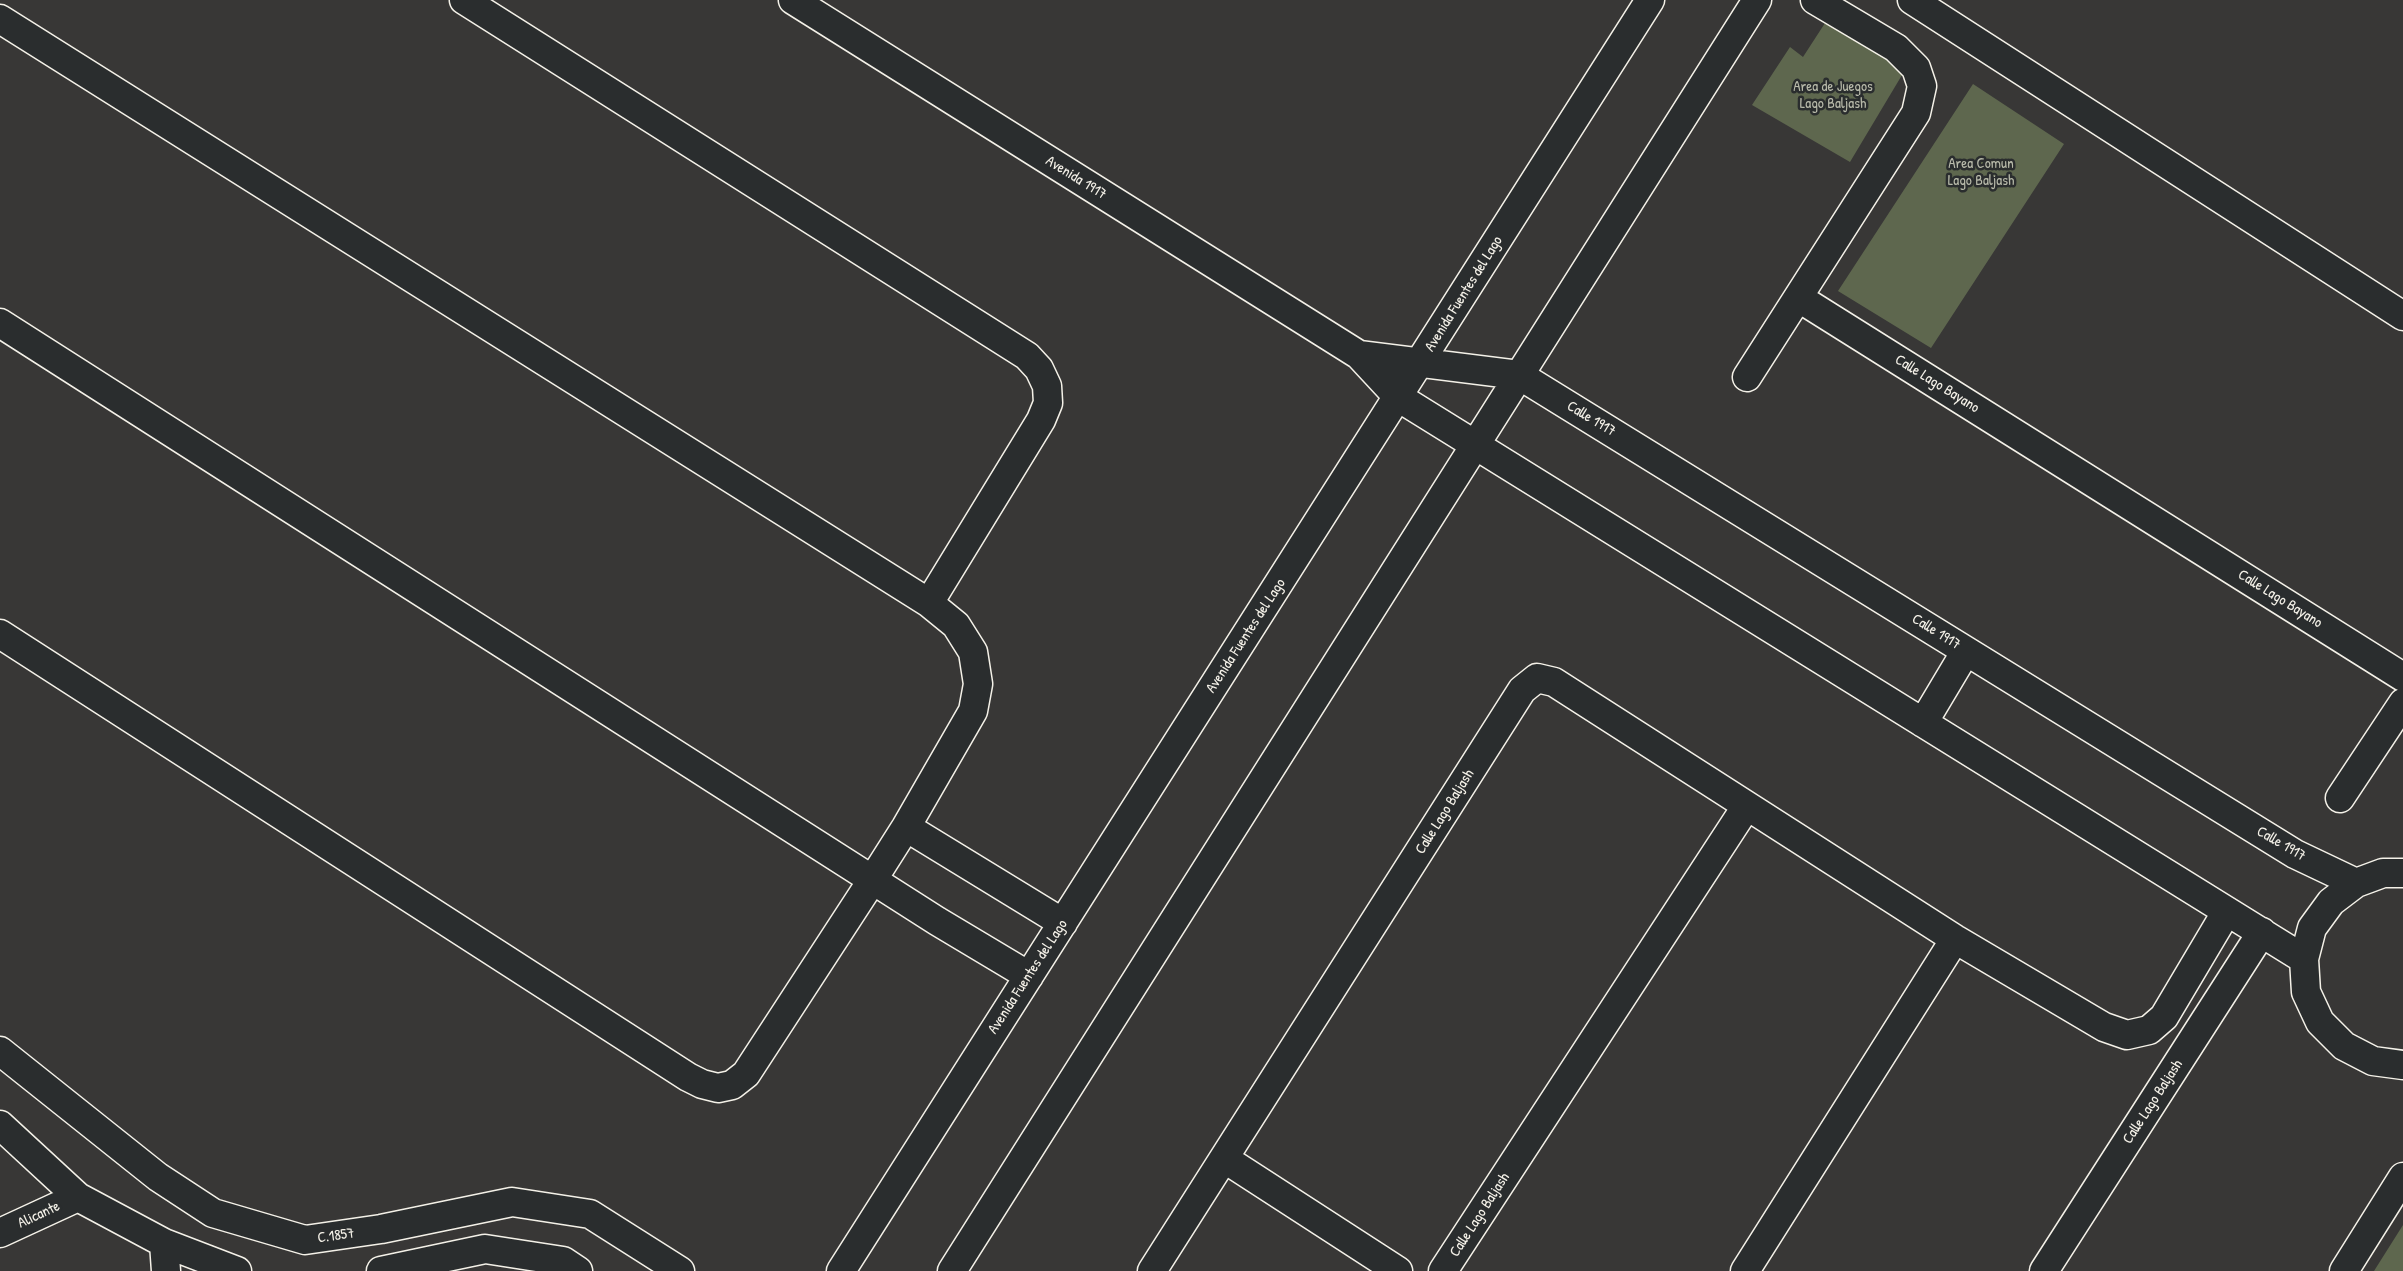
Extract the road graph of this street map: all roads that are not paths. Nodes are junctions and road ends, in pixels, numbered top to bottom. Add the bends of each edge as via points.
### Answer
1 (464, 0) edge
2 (793, 0) edge
3 (1650, 0) edge
4 (1756, 0) edge
5 (1815, 0) edge
6 (1912, 0) edge
7 (0, 18) edge
8 (1799, 298) junction
9 (2403, 316) edge
10 (0, 323) edge
11 (1360, 355) junction
12 (1420, 362) junction
13 (1519, 375) junction
14 (1747, 377) dead end
15 (1398, 397) junction
16 (1475, 445) junction
17 (929, 603) junction
18 (0, 634) edge
19 (1966, 650) junction
20 (2403, 677) edge
21 (2403, 704) edge
22 (1923, 723) junction
23 (2340, 798) dead end
24 (1746, 807) junction
25 (906, 827) junction
26 (2403, 873) edge
27 (873, 879) junction
28 (2356, 883) junction
29 (2227, 911) junction
30 (1063, 923) junction
31 (2262, 932) junction
32 (1955, 939) junction
33 (2304, 958) junction
34 (1028, 976) junction
35 (0, 1051) edge
36 (2403, 1065) edge
37 (0, 1125) edge
38 (1225, 1159) junction
39 (2402, 1182) edge
40 (78, 1197) junction
41 (0, 1233) edge
42 (164, 1243) junction
43 (166, 1271) edge
44 (236, 1271) edge
45 (381, 1271) edge
46 (578, 1271) edge
47 (680, 1271) edge
48 (841, 1271) edge
49 (952, 1271) edge
50 (1152, 1271) edge
51 (1398, 1271) edge
52 (1443, 1271) edge
53 (1745, 1271) edge
54 (2044, 1271) edge
55 (2344, 1271) edge

1 - 17 street via 1027,356 1039,369 1047,386 1048,403 1041,420
2 - 11 street, Avenida 1917
3 - 12 street, Avenida Fuentes del Lago
4 - 13 street
5 - 8 street via 1896,48 1916,68 1922,86 1916,113
6 - 9 street
7 - 17 street
8 - 14 street
8 - 20 street, Calle Lago Bayano
10 - 27 street
11 - 12 street
11 - 15 street
12 - 13 street
12 - 15 street, Avenida Fuentes del Lago
13 - 16 street
13 - 19 street, Calle 1917
15 - 16 street
15 - 30 street, Avenida Fuentes del Lago
16 - 22 street
16 - 49 street
17 - 25 street via 956,625 973,652 978,684 973,711
18 - 27 street via 702,1084 718,1088 732,1085 746,1074
19 - 22 street
19 - 28 street, Calle 1917 via 2295,854
21 - 23 street
22 - 29 street
24 - 32 street, Calle Lago Baljash
24 - 38 street, Calle Lago Baljash via 1554,682 1537,678 1522,690
24 - 52 street, Calle Lago Baljash
25 - 27 street
25 - 30 street
26 - 28 street via 2383,873
27 - 34 street
28 - 33 street via 2331,902 2312,928
29 - 31 street
29 - 32 street, Calle Lago Baljash via 2164,1017 2150,1030 2127,1035 2104,1027
30 - 34 street, Avenida Fuentes del Lago
31 - 33 street
31 - 54 street, Calle Lago Baljash
32 - 53 street
33 - 36 street via 2306,992 2320,1022 2344,1046 2358,1054 2373,1061
34 - 48 street, Avenida Fuentes del Lago
35 - 47 street, C.1857 via 158,1177 213,1213 305,1240 381,1229 512,1202 590,1214
37 - 40 street
38 - 50 street, Calle Lago Baljash
38 - 51 street
39 - 55 street
40 - 41 street, Alicante
40 - 42 street
42 - 43 street
42 - 44 street
45 - 46 street via 485,1249 563,1261

